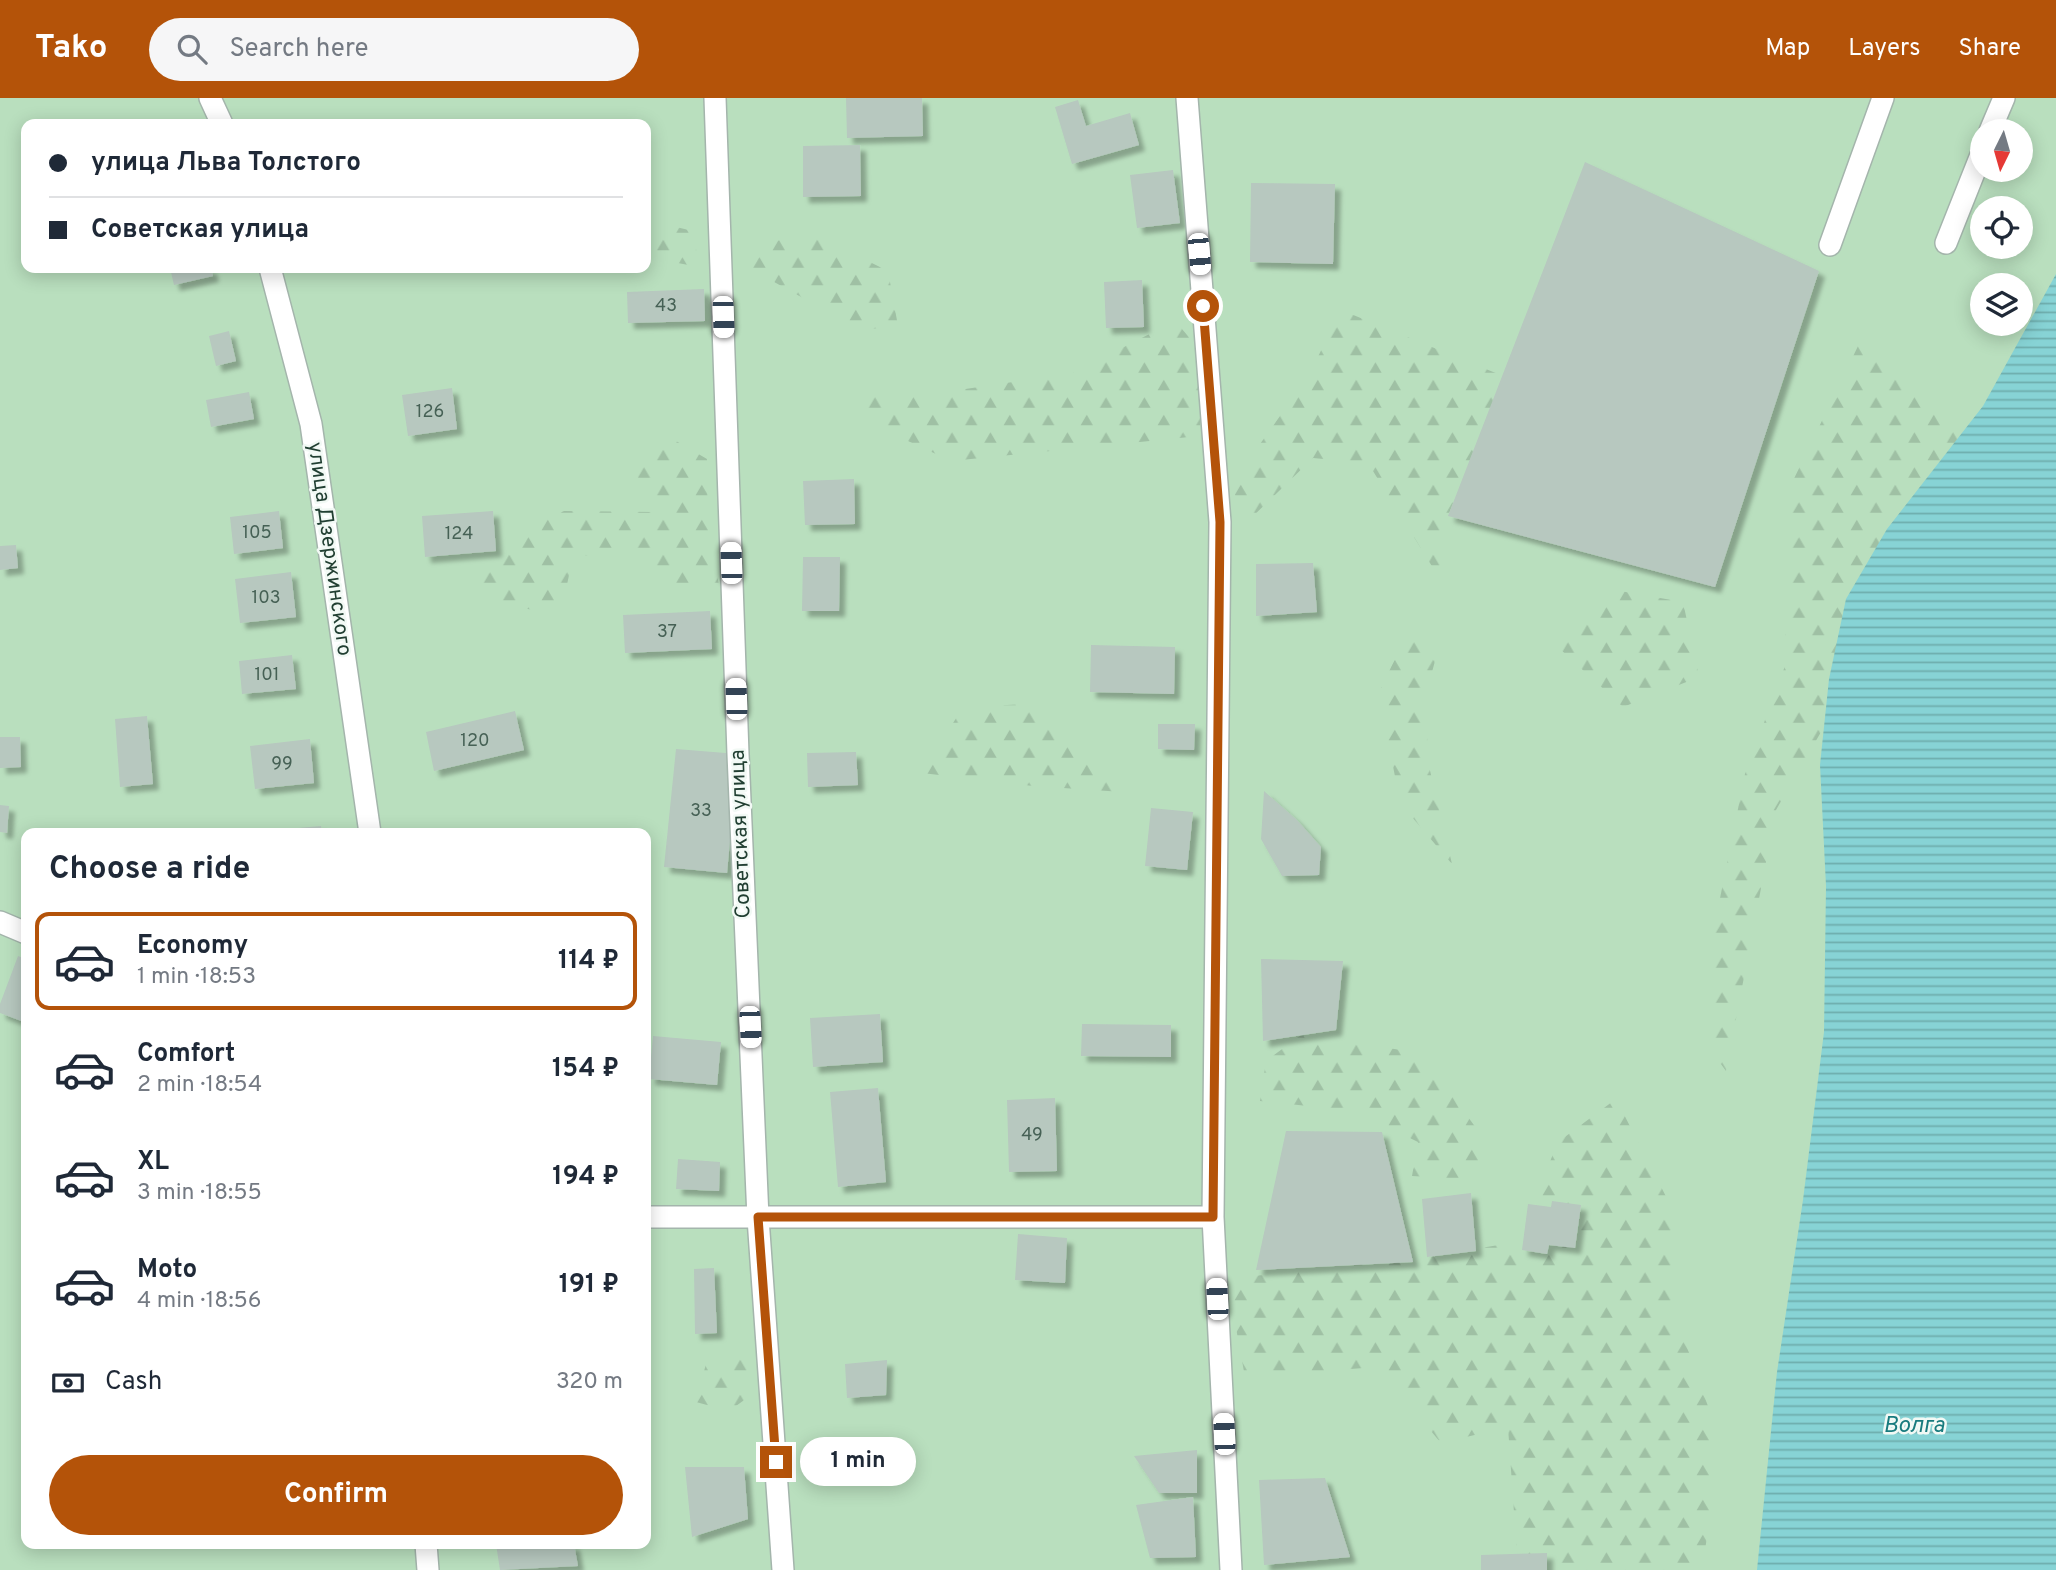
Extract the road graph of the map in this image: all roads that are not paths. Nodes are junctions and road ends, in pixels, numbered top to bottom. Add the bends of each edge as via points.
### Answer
1 (211, 98) edge
2 (715, 98) edge
3 (1187, 98) edge
4 (1883, 98) edge
5 (2004, 98) edge
6 (220, 119) edge
7 (1995, 119) edge
8 (1970, 182) edge
9 (1946, 243) dead end
10 (1830, 245) dead end
11 (271, 273) edge
12 (369, 828) edge
13 (0, 922) edge
14 (21, 931) edge
15 (651, 1217) edge
16 (758, 1217) junction
17 (1213, 1217) junction
18 (427, 1549) edge
19 (429, 1570) edge
20 (783, 1570) edge
21 (1231, 1570) edge

1 - 6 street
2 - 16 street, Советская улица
3 - 17 street via 1220,522
4 - 10 street
5 - 7 street
8 - 9 street
11 - 12 street, улица Дзержинского via 311,424
13 - 14 street
15 - 16 street
16 - 17 street
16 - 20 street, Советская улица
17 - 21 street
18 - 19 street

